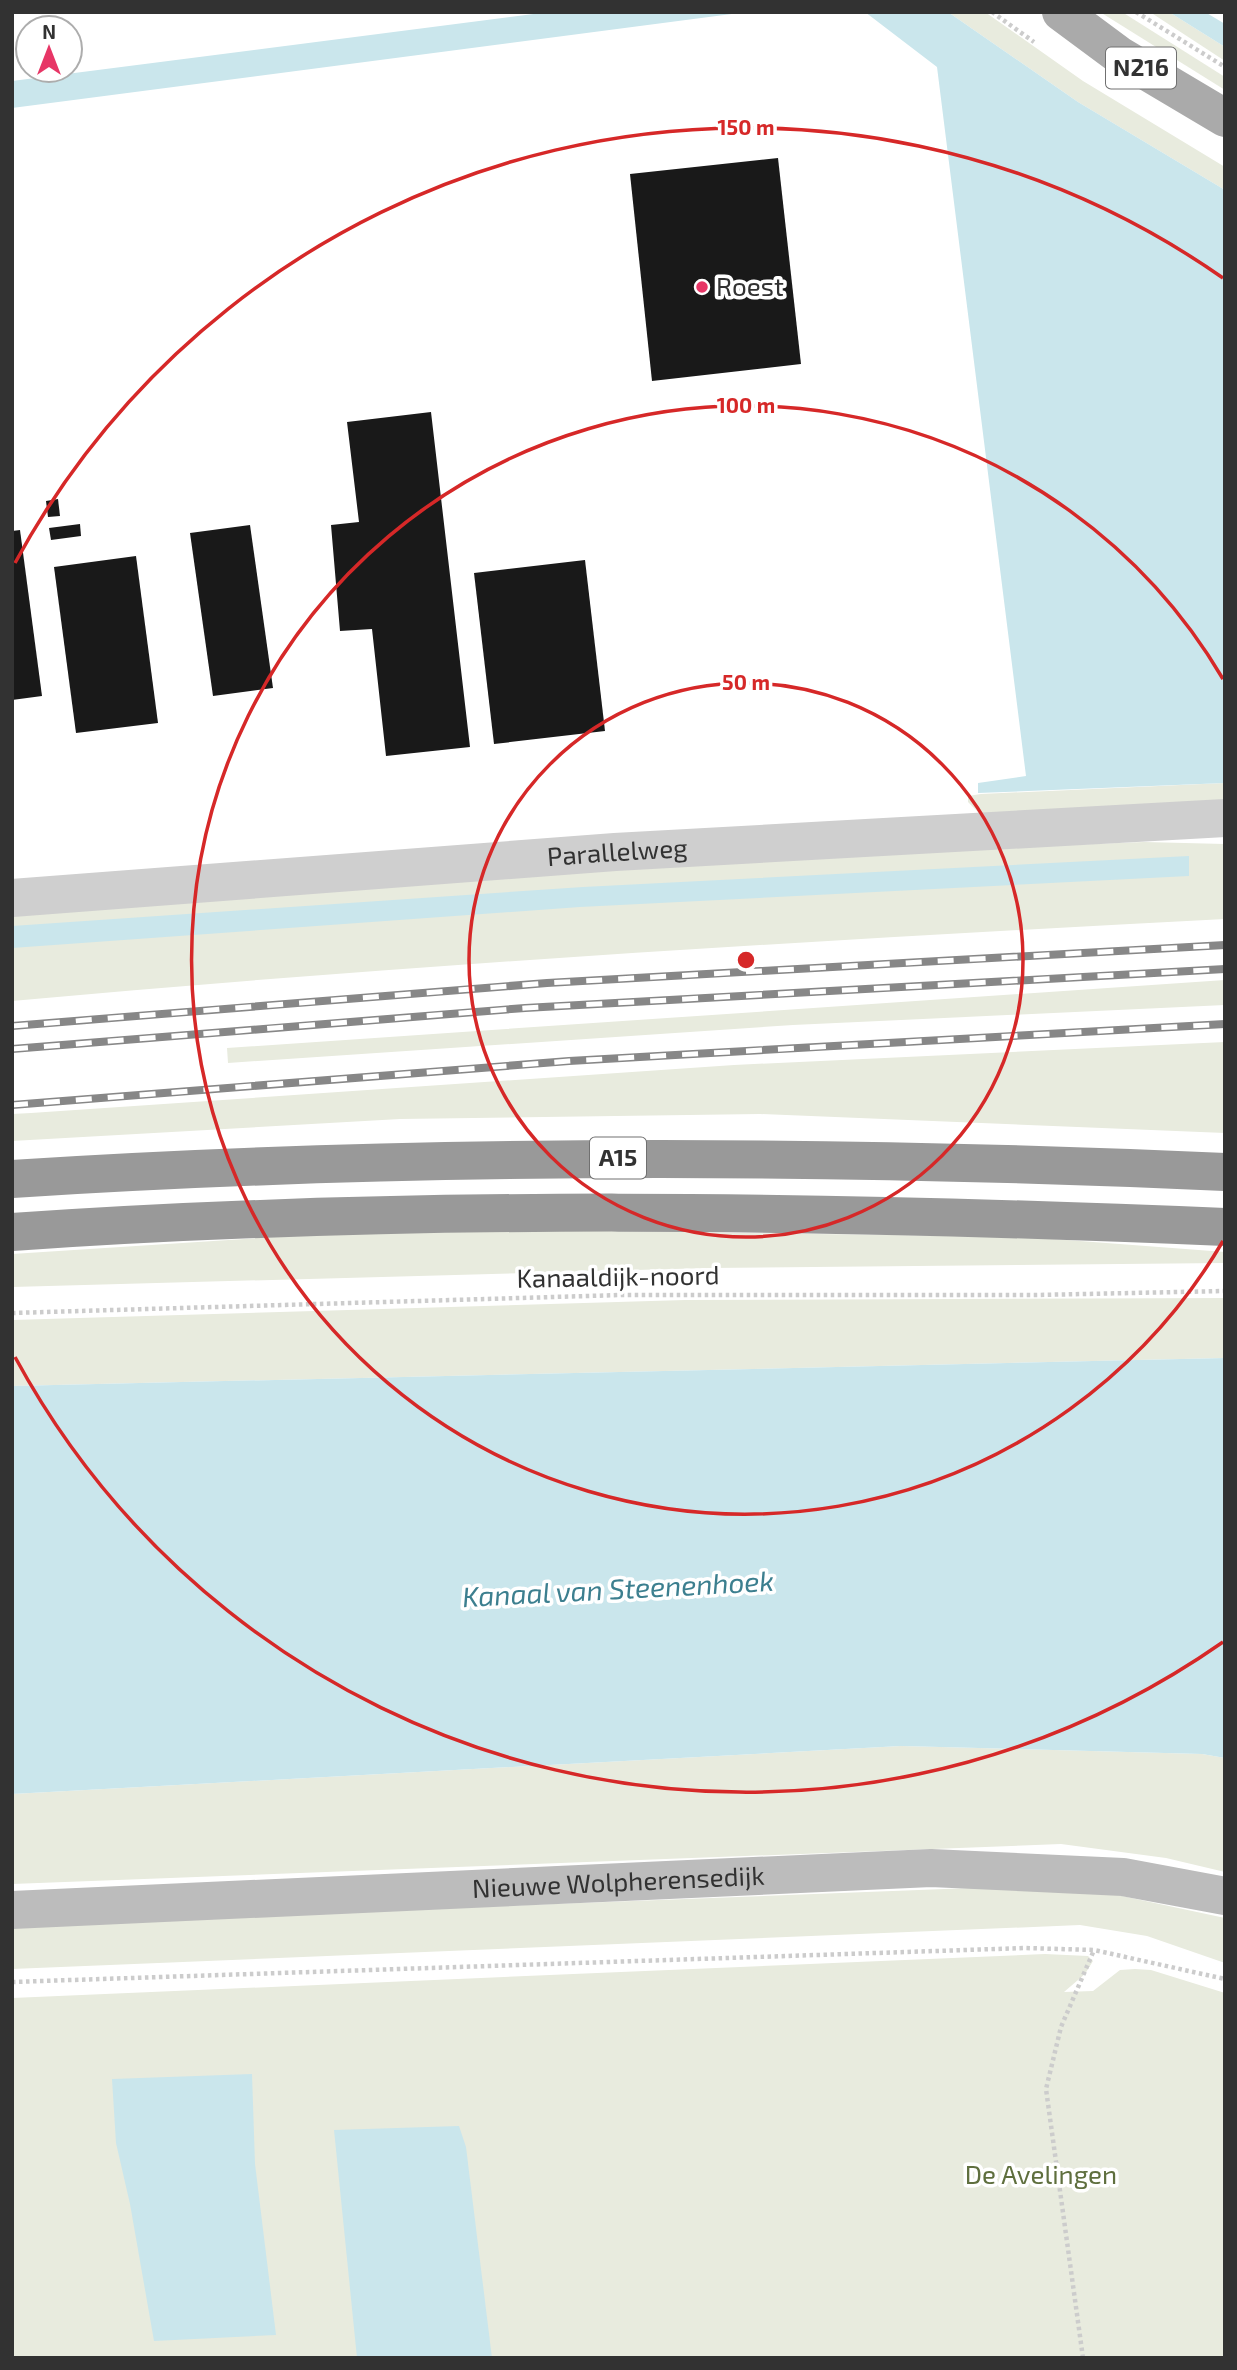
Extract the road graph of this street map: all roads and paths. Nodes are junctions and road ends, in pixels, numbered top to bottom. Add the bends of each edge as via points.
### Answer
1 (1061, 12) edge
2 (1136, 12) edge
3 (1225, 67) edge
4 (1225, 118) edge
5 (1225, 818) edge
6 (12, 898) edge
7 (1225, 1172) edge
8 (12, 1180) edge
9 (1225, 1227) edge
10 (12, 1232) edge
11 (1225, 1291) edge
12 (12, 1313) edge
13 (1225, 1896) edge
14 (12, 1910) edge
15 (1094, 1950) junction
16 (1225, 1979) edge
17 (12, 1982) edge
18 (1083, 2358) edge

1 - 4 main road, N216 via 1119,55
2 - 3 path
5 - 6 street, Parallelweg via 615,852
7 - 8 highway, A15 via 967,1161 651,1157 398,1161
9 - 10 highway, A15 via 967,1216 649,1213 363,1217
11 - 12 path, Kanaaldijk-noord via 621,1295
13 - 14 street, Nieuwe Wolpherensedijk via 1123,1877 931,1868
15 - 16 path
15 - 17 path via 1012,1948
15 - 18 path via 1061,2027 1046,2089

